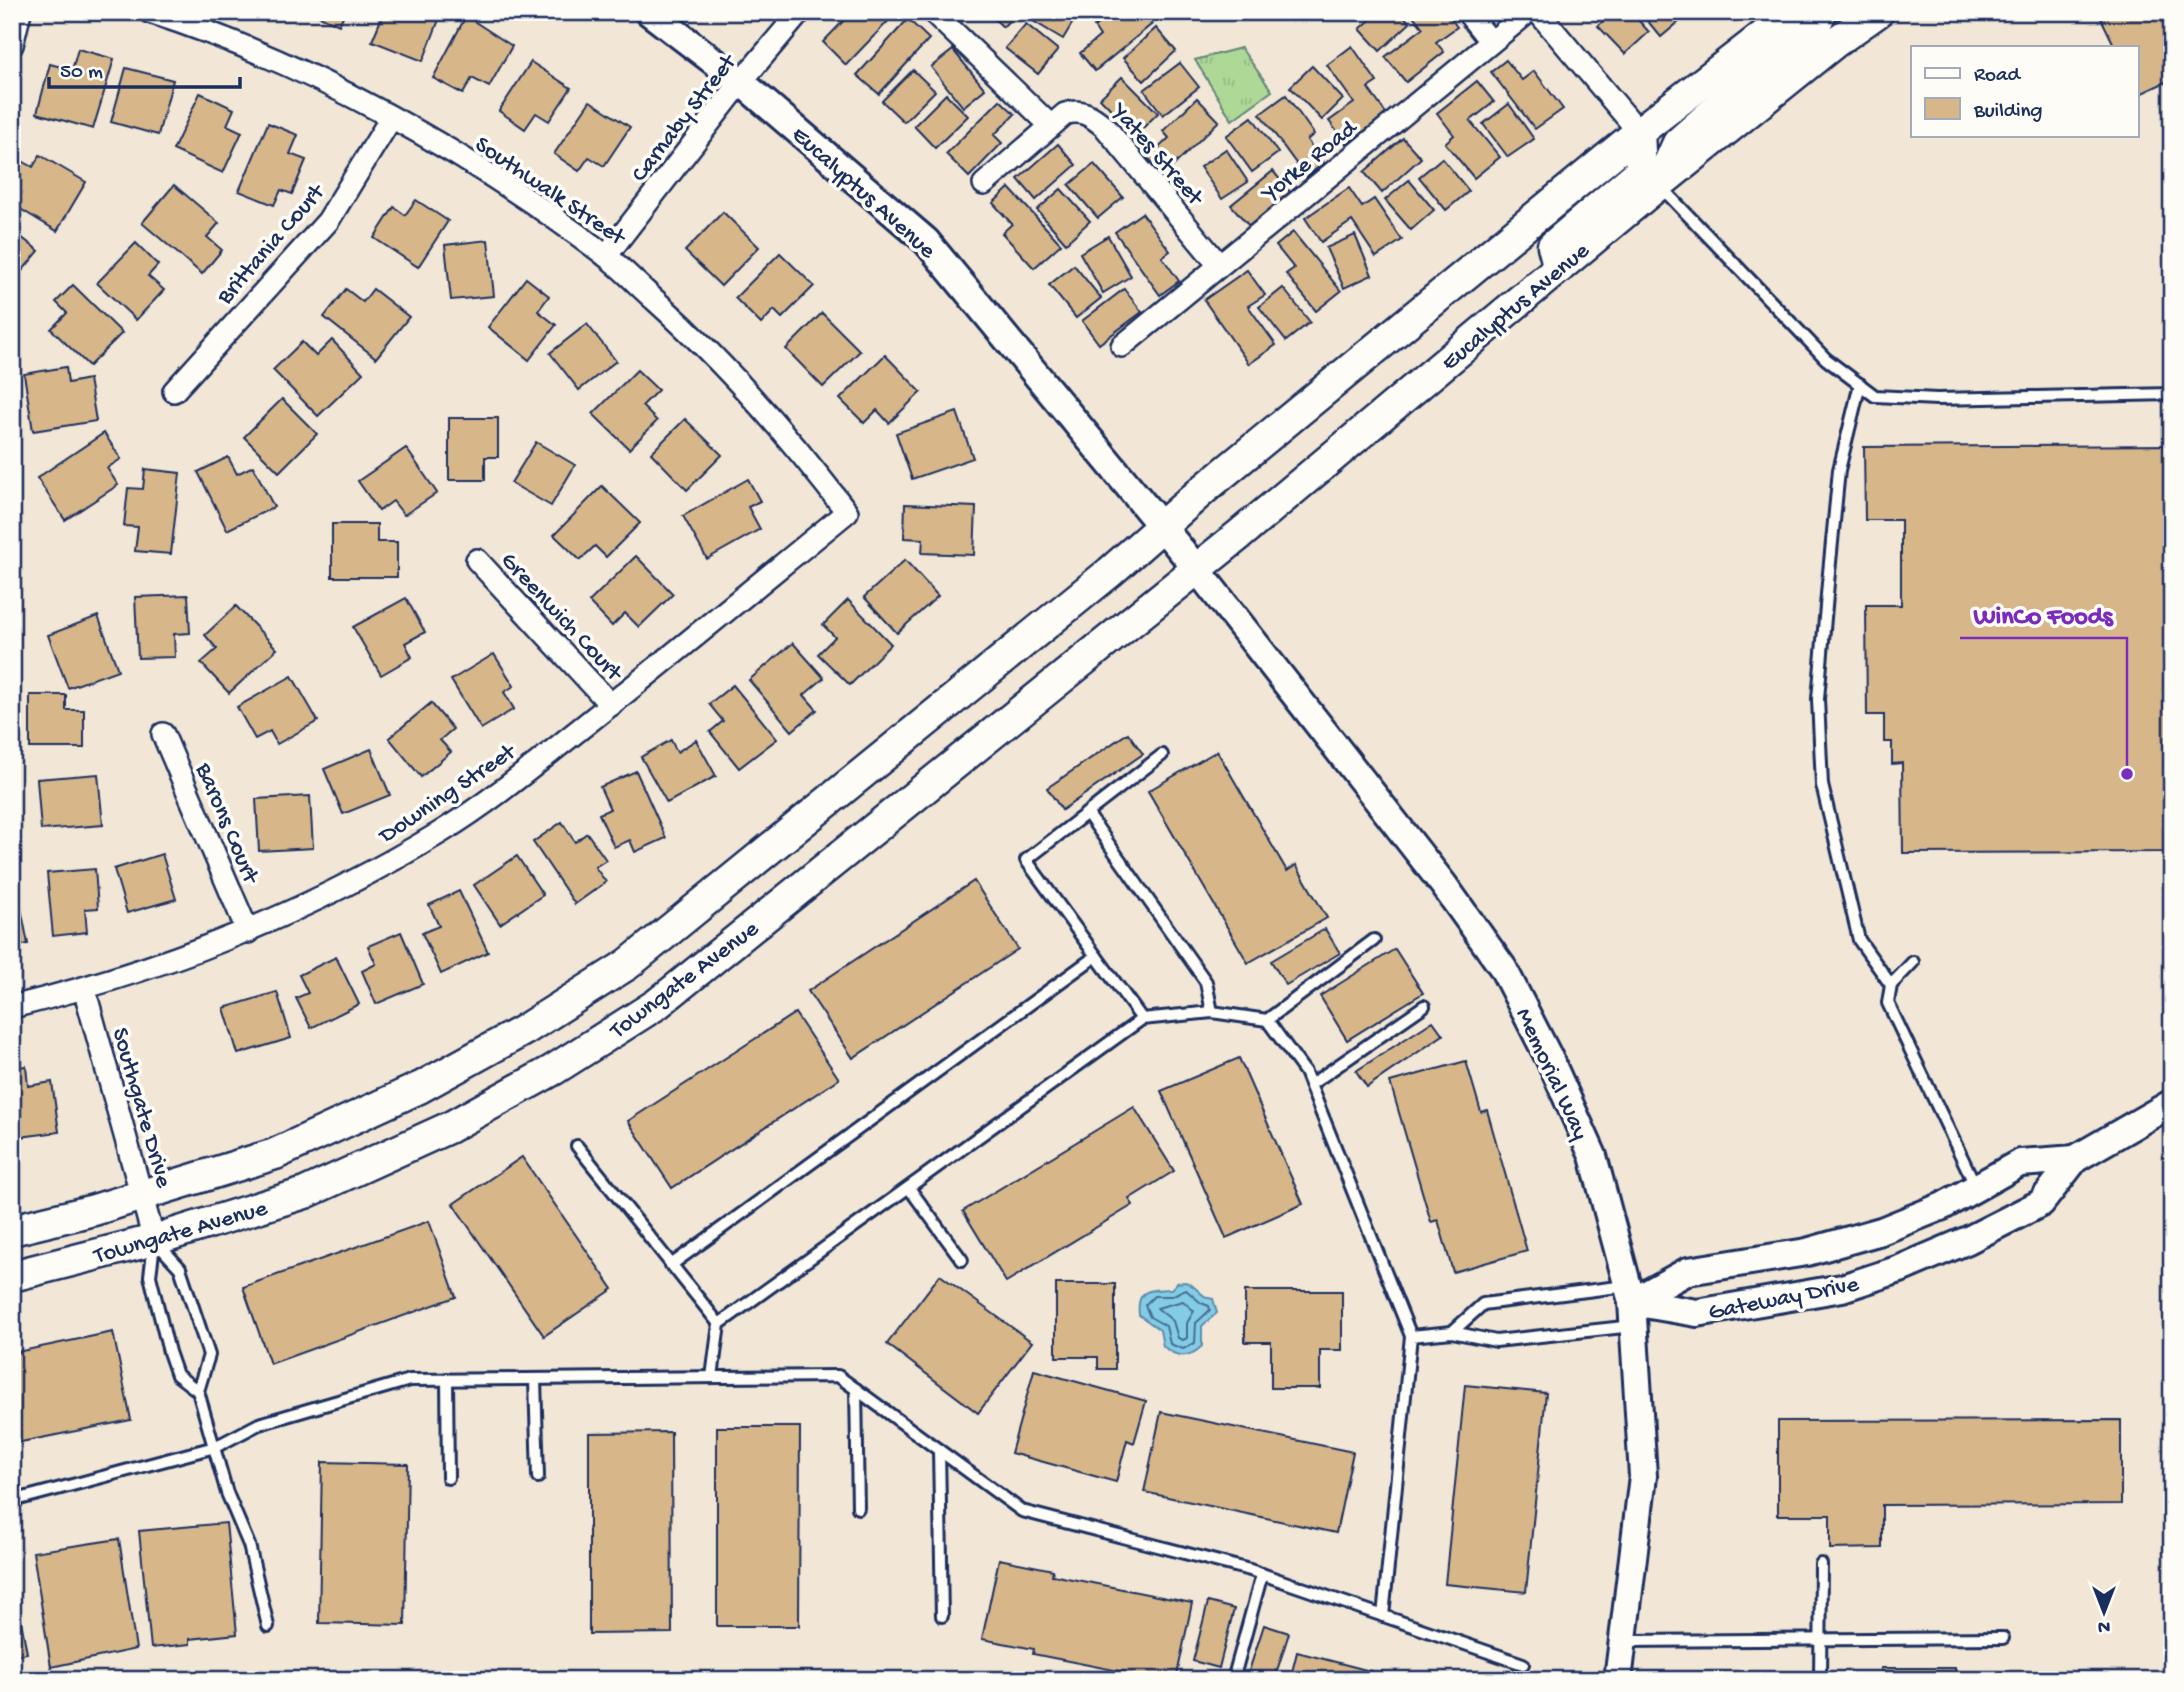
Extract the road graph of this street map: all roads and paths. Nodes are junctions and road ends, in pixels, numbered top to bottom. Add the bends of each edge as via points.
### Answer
1 (20, 12) edge
2 (150, 12) edge
3 (649, 12) edge
4 (800, 12) edge
5 (1467, 12) edge
6 (1528, 12) edge
7 (1538, 12) edge
8 (1794, 12) edge
9 (1821, 12) edge
10 (1878, 12) edge
11 (946, 17) edge
12 (1491, 42) junction
13 (12, 45) edge
14 (741, 82) junction
15 (391, 118) junction
16 (1051, 126) junction
17 (1639, 132) junction
18 (984, 184) dead end
19 (1659, 184) junction
20 (606, 256) junction
21 (1219, 265) junction
22 (1559, 268) junction
23 (1122, 346) dead end
24 (1860, 384) junction
25 (174, 391) dead end
26 (2172, 394) edge
27 (847, 512) joint
28 (1161, 527) junction
29 (477, 560) dead end
30 (1196, 568) junction
31 (611, 705) junction
32 (163, 734) dead end
33 (1161, 755) dead end
34 (1087, 813) junction
35 (248, 932) junction
36 (1374, 940) dead end
37 (1096, 956) junction
38 (1913, 962) dead end
39 (1891, 985) junction
40 (84, 988) junction
41 (1424, 1006) dead end
42 (12, 1007) edge
43 (1212, 1012) junction
44 (1142, 1019) junction
45 (1268, 1020) junction
46 (1310, 1085) junction
47 (2172, 1103) edge
48 (577, 1146) dead end
49 (2075, 1159) junction
50 (1976, 1187) junction
51 (909, 1188) junction
52 (141, 1194) junction
53 (12, 1230) edge
54 (154, 1240) junction
55 (962, 1260) dead end
56 (671, 1265) junction
57 (12, 1276) edge
58 (1631, 1304) junction
59 (719, 1324) junction
60 (1452, 1332) junction
61 (1411, 1336) junction
62 (712, 1377) junction
63 (535, 1379) junction
64 (447, 1380) junction
65 (856, 1389) junction
66 (198, 1391) junction
67 (215, 1447) junction
68 (939, 1450) junction
69 (538, 1477) dead end
70 (448, 1478) dead end
71 (12, 1501) edge
72 (858, 1508) dead end
73 (1821, 1564) dead end
74 (1262, 1574) junction
75 (942, 1616) dead end
76 (1383, 1616) junction
77 (268, 1626) dead end
78 (2003, 1637) dead end
79 (1822, 1639) junction
80 (1624, 1641) junction
81 (1523, 1664) dead end
82 (1233, 1680) edge
83 (1618, 1680) edge
84 (1820, 1680) edge

1 - 13 street
2 - 15 street, Southwalk Street via 285,65
3 - 14 street, Eucalyptus Avenue
4 - 14 street, Carnaby Street
5 - 12 street
6 - 12 street, Yorke Road
7 - 17 street
8 - 17 main road
9 - 19 main road via 1817,21 1678,144
10 - 19 main road, Eucalyptus Avenue
11 - 16 street
12 - 21 street, Yorke Road
14 - 20 street, Carnaby Street
14 - 28 street, Eucalyptus Avenue via 926,241
15 - 20 street, Southwalk Street via 500,183
15 - 25 street, Brittania Court via 328,220
16 - 18 street, Yates Street
16 - 21 street, Yates Street via 1073,111 1090,114
17 - 22 main road via 1641,172 1553,246
17 - 28 main road
19 - 22 main road, Eucalyptus Avenue
19 - 24 lane via 1826,359
20 - 27 street, Southwalk Street via 707,347 796,445
21 - 23 street, Yorke Road
22 - 30 main road, Eucalyptus Avenue
24 - 26 lane via 1875,396 1937,398
24 - 39 lane via 1839,470 1828,583 1818,699 1822,785 1859,940
27 - 31 street, Downing Street
28 - 30 street, Eucalyptus Avenue
28 - 52 main road, Towngate Avenue via 628,964 524,1030 421,1087 275,1154
29 - 31 street, Greenwich Court
30 - 54 main road, Towngate Avenue via 657,1004 553,1070 450,1126 305,1194
30 - 58 street, Memorial Way via 1443,884 1503,968 1593,1156
31 - 35 street, Downing Street via 443,831 329,895
32 - 35 street, Barons Court
33 - 34 lane
34 - 37 lane via 1026,860
34 - 43 lane via 1206,982
35 - 40 street, Downing Street
36 - 45 lane
37 - 44 lane
37 - 56 lane
38 - 39 lane
39 - 50 lane via 1888,1003
40 - 42 street, Downing Street
40 - 52 street, Southgate Drive
41 - 46 lane
43 - 44 lane
43 - 45 lane
44 - 51 lane
45 - 46 lane
46 - 61 lane
47 - 49 street, Gateway Drive
48 - 56 lane
49 - 50 street, Gateway Drive via 2020,1163
49 - 58 street, Gateway Drive via 2041,1203 1900,1269 1842,1287 1697,1312
50 - 58 street, Gateway Drive via 1881,1231 1807,1252 1688,1270
51 - 55 lane
51 - 59 lane
52 - 53 main road, Towngate Avenue
52 - 54 street, Southgate Drive
54 - 57 main road, Towngate Avenue
54 - 66 lane via 150,1276 169,1352 177,1375
54 - 66 lane via 180,1268 209,1355
56 - 59 lane
58 - 60 lane via 1496,1341
58 - 60 lane via 1483,1304
58 - 80 street, Memorial Way via 1643,1476
59 - 62 lane
60 - 61 lane
61 - 76 lane
62 - 63 lane
62 - 65 lane via 838,1376
63 - 64 lane
63 - 69 lane
64 - 67 lane via 410,1380 259,1424
64 - 70 lane
65 - 68 lane
65 - 72 lane
66 - 67 lane
67 - 71 lane
67 - 77 lane via 227,1493 249,1545
68 - 74 lane via 1022,1511
68 - 75 lane
73 - 79 lane
74 - 76 lane
74 - 82 lane
76 - 81 lane
78 - 79 lane
79 - 80 lane
79 - 84 lane
80 - 83 street, Memorial Way

